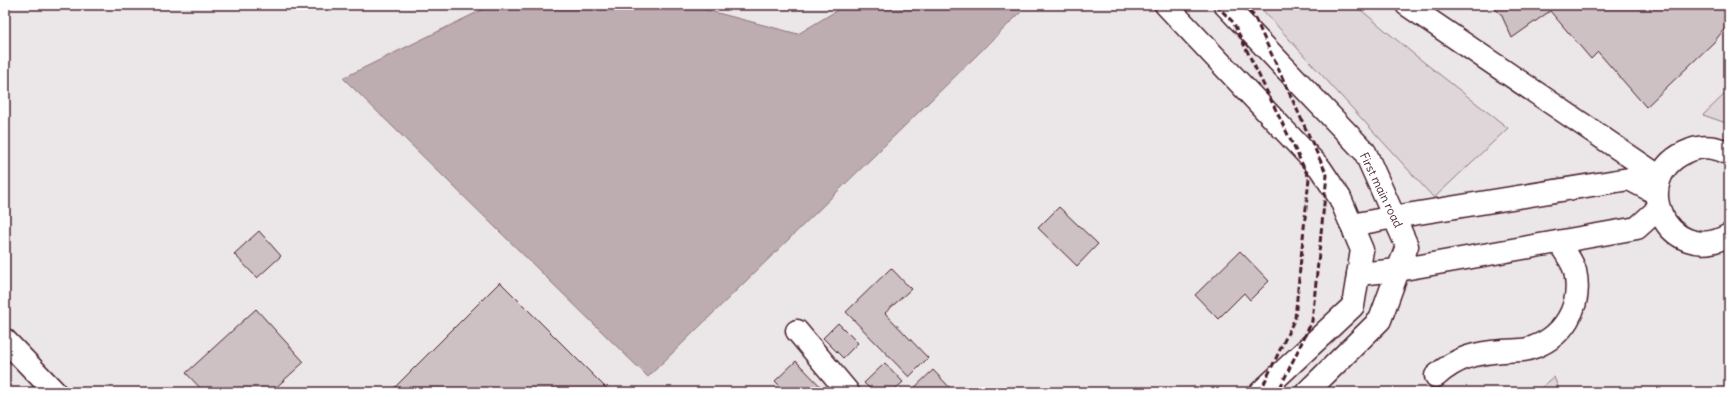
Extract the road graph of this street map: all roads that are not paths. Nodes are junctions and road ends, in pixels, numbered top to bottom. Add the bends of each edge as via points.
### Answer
1 (1166, 5) edge
2 (1224, 5) edge
3 (1406, 5) edge
4 (1729, 154) edge
5 (1658, 193) junction
6 (1394, 217) junction
7 (1352, 225) junction
8 (1729, 235) edge
9 (1559, 242) junction
10 (1398, 270) junction
11 (1358, 274) junction
12 (797, 331) dead end
13 (5, 340) edge
14 (1436, 376) dead end
15 (49, 390) edge
16 (848, 392) edge
17 (1261, 392) edge
18 (1307, 392) edge

1 - 7 street via 1320,168 1340,198
2 - 6 street, First main road via 1365,152
3 - 5 street
4 - 5 street via 1712,147 1696,148 1680,154 1668,164
5 - 6 street via 1629,179
5 - 8 street via 1666,224 1677,235 1691,241 1706,243 1722,240
5 - 9 street via 1637,228
6 - 7 street
6 - 10 street, First main road via 1407,246
7 - 11 street via 1362,250
9 - 10 street
9 - 14 street via 1575,270 1577,296 1566,325 1549,340 1527,350 1470,356 1449,365
10 - 11 street
10 - 18 street, First main road via 1380,320
11 - 17 street via 1353,306
12 - 16 street
13 - 15 street

